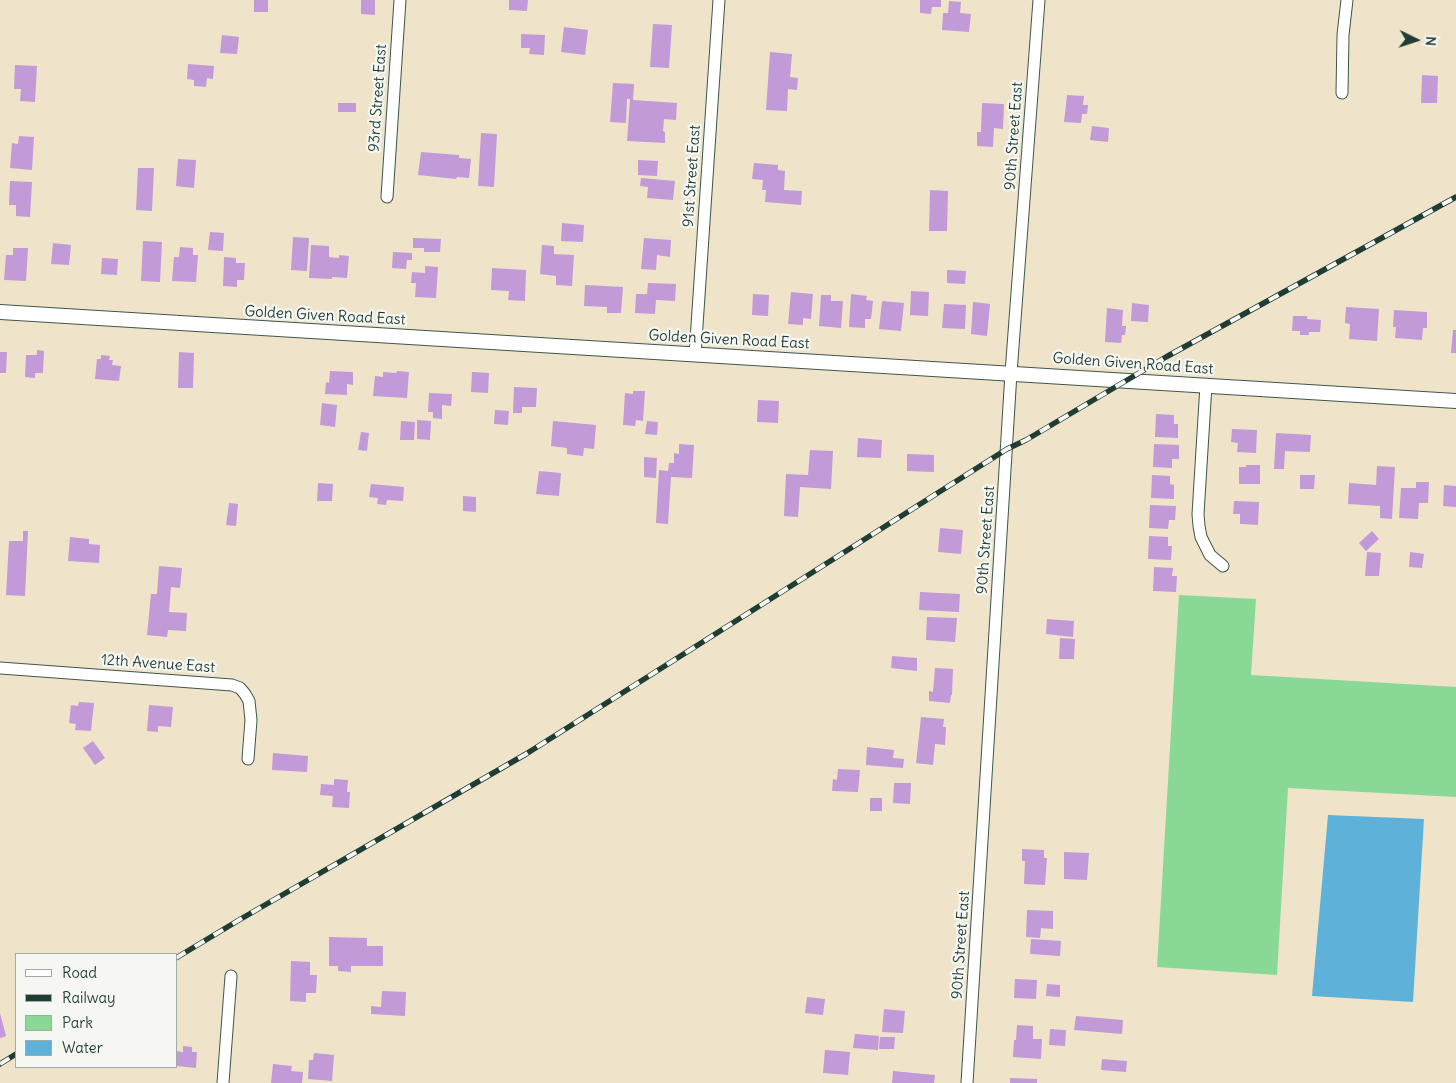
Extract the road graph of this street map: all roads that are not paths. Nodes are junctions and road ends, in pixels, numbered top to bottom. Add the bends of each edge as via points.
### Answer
1 (400, 0) edge
2 (719, 0) edge
3 (1040, 0) edge
4 (1347, 0) edge
5 (1342, 93) dead end
6 (387, 197) dead end
7 (0, 312) edge
8 (695, 354) junction
9 (1011, 373) junction
10 (1206, 385) junction
11 (1456, 401) edge
12 (1223, 566) dead end
13 (0, 668) edge
14 (248, 759) dead end
15 (231, 976) dead end
16 (223, 1083) edge
17 (967, 1083) edge

1 - 6 street, 93rd Street East
2 - 8 street, 91st Street East
3 - 9 street, 90th Street East
4 - 5 street
7 - 8 street, Golden Given Road East
8 - 9 street, Golden Given Road East
9 - 10 street, Golden Given Road East
9 - 17 street, 90th Street East
10 - 11 street, Golden Given Road East
10 - 12 street via 1199,526 1210,555
13 - 14 street, 12th Avenue East via 232,685 240,688 249,701
15 - 16 street

